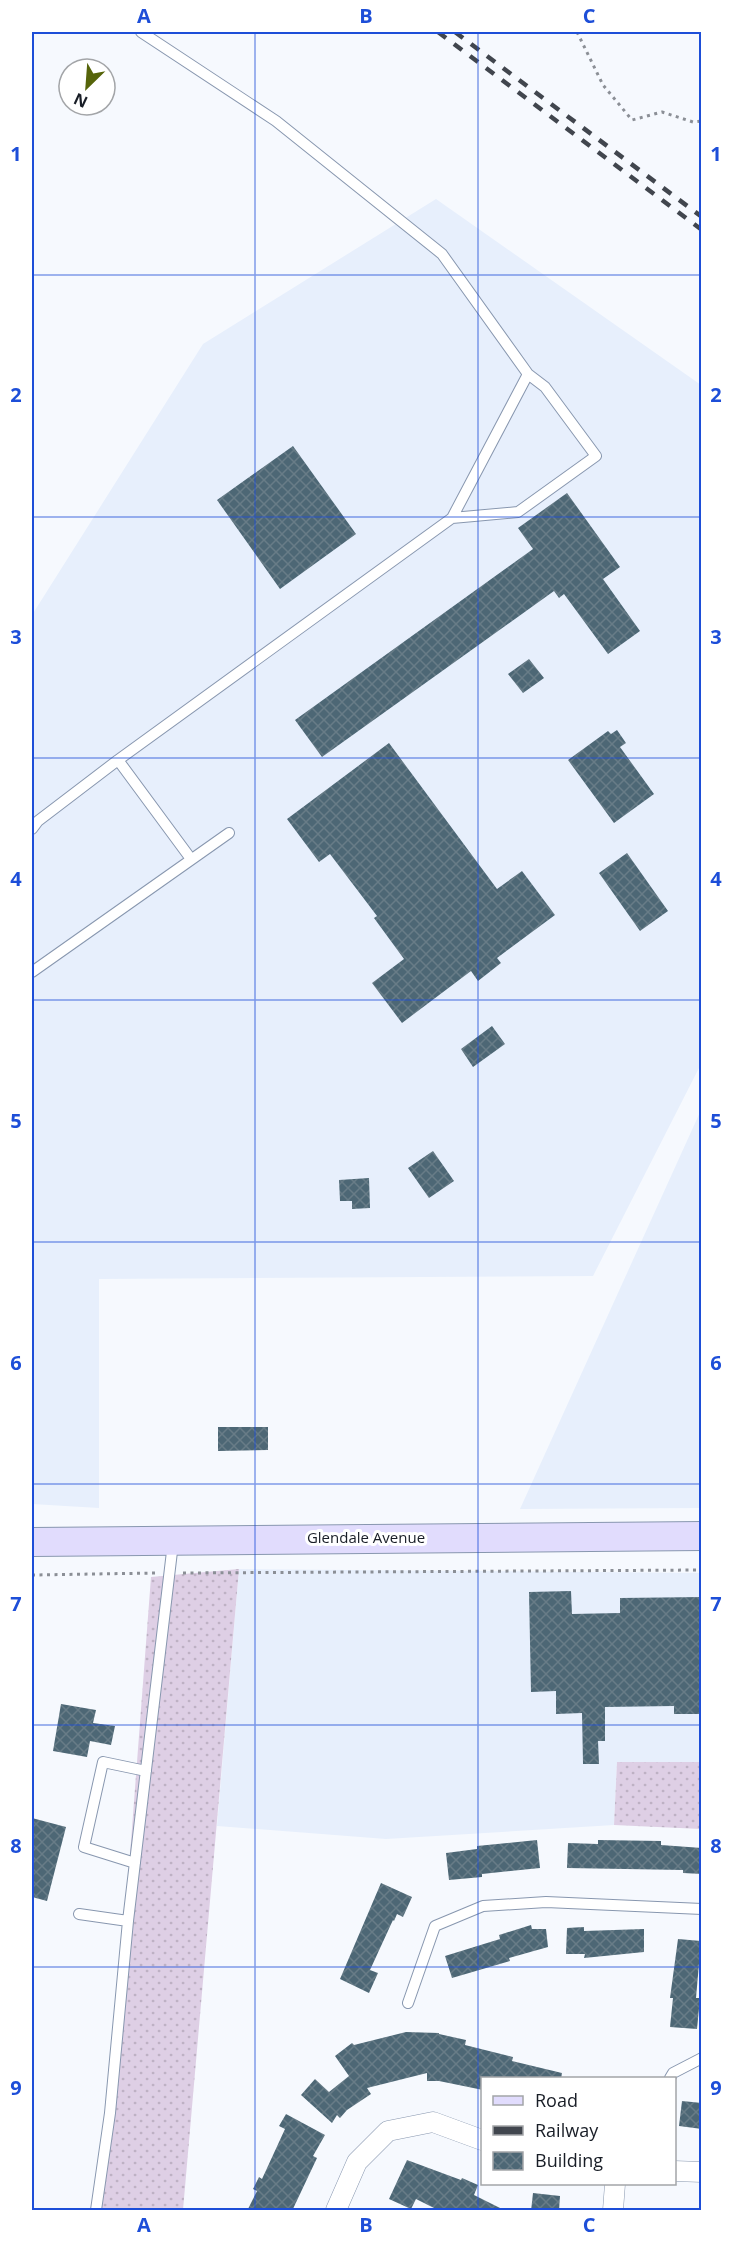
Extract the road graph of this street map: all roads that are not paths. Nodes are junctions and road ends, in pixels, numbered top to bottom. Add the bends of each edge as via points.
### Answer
1 (141, 32) edge
2 (528, 374) junction
3 (452, 518) junction
4 (118, 760) junction
5 (32, 829) edge
6 (229, 833) dead end
7 (191, 859) junction
8 (32, 972) edge
9 (702, 1536) edge
10 (174, 1539) junction
11 (32, 1542) edge
12 (146, 1771) junction
13 (135, 1863) junction
14 (702, 1909) edge
15 (80, 1914) dead end
16 (128, 1921) junction
17 (408, 2003) dead end
18 (702, 2058) edge
19 (671, 2077) edge
20 (481, 2139) edge
21 (676, 2171) edge
22 (702, 2172) edge
23 (615, 2185) edge
24 (96, 2211) edge
25 (336, 2211) edge
26 (613, 2211) edge

1 - 2 lane via 276,121 442,254
2 - 3 lane
2 - 3 lane via 545,387 596,456 518,512
3 - 4 lane
4 - 5 lane
4 - 7 lane
6 - 7 lane
7 - 8 lane
9 - 10 main road, Glendale Avenue
10 - 11 main road, Glendale Avenue
10 - 12 lane
12 - 13 lane
12 - 13 lane via 103,1762 84,1847
13 - 16 lane
14 - 17 lane via 546,1902 483,1906 435,1926
15 - 16 lane
16 - 24 lane via 110,2113
18 - 19 lane
20 - 25 street via 433,2122 388,2131 357,2162
21 - 22 street
23 - 26 street

